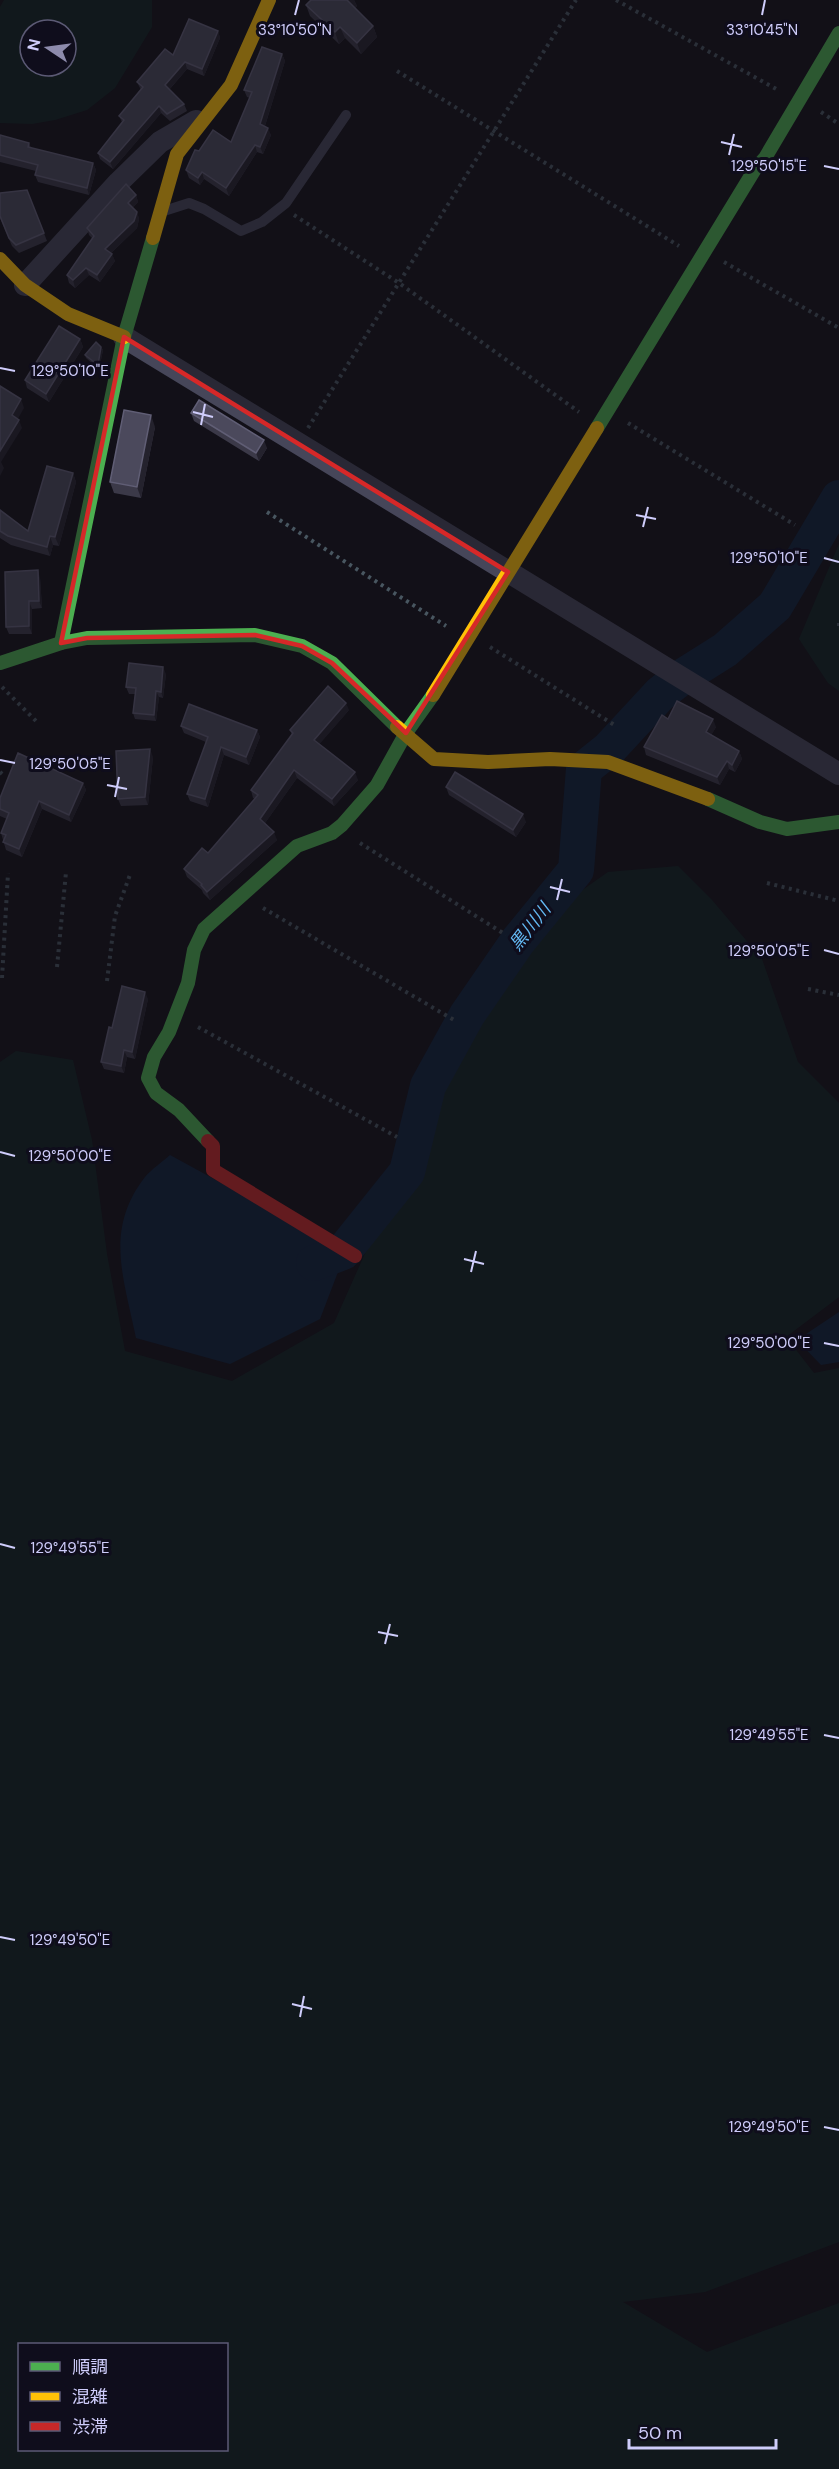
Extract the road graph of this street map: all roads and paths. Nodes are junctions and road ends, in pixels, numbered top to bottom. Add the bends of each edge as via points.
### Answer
1 (269, 0) edge
2 (576, 0) edge
3 (616, 0) edge
4 (839, 33) edge
5 (397, 71) dead end
6 (779, 90) dead end
7 (819, 112) dead end
8 (210, 113) junction
9 (346, 116) dead end
10 (839, 124) edge
11 (494, 131) junction
12 (161, 212) junction
13 (288, 212) dead end
14 (682, 248) dead end
15 (716, 257) dead end
16 (0, 259) edge
17 (399, 283) junction
18 (25, 285) junction
19 (839, 328) edge
20 (124, 337) junction
21 (580, 413) dead end
22 (627, 422) dead end
23 (306, 431) dead end
24 (267, 512) dead end
25 (795, 525) dead end
26 (508, 572) junction
27 (839, 623) edge
28 (839, 630) edge
29 (454, 631) dead end
30 (61, 643) junction
31 (488, 646) dead end
32 (0, 663) edge
33 (0, 685) edge
34 (38, 723) dead end
35 (616, 726) dead end
36 (406, 733) junction
37 (839, 774) edge
38 (839, 822) edge
39 (356, 840) dead end
40 (66, 872) dead end
41 (131, 872) dead end
42 (8, 873) dead end
43 (767, 883) dead end
44 (839, 901) edge
45 (257, 904) dead end
46 (506, 935) dead end
47 (57, 967) dead end
48 (2, 978) dead end
49 (107, 981) dead end
50 (808, 989) dead end
51 (839, 995) edge
52 (454, 1020) dead end
53 (197, 1027) dead end
54 (397, 1137) dead end
55 (355, 1256) dead end

1 - 8 street via 231,85
2 - 11 path
3 - 6 path
4 - 26 street
5 - 11 path
7 - 10 path
8 - 12 street via 177,154
8 - 18 street via 160,142
9 - 12 lane via 286,203 262,222 241,231 189,203
11 - 14 path
11 - 17 path
12 - 20 street
13 - 17 path
15 - 19 path
16 - 18 street
17 - 21 path
17 - 23 path
18 - 20 street via 68,314
20 - 26 street
20 - 30 street
22 - 25 path
24 - 29 path
26 - 36 street
26 - 37 street
27 - 28 path
30 - 32 street
30 - 36 street via 87,638 255,635 302,646 332,663
31 - 35 path
33 - 34 path
36 - 38 street via 434,759 609,762 760,822 787,829
36 - 55 street via 377,785 342,825 332,833 297,846 204,928 194,950 188,983 148,1078 156,1093 179,1110 213,1146 213,1170
39 - 46 path
40 - 47 path
41 - 49 path via 115,916
42 - 48 path
43 - 44 path
45 - 52 path
50 - 51 path
53 - 54 path

